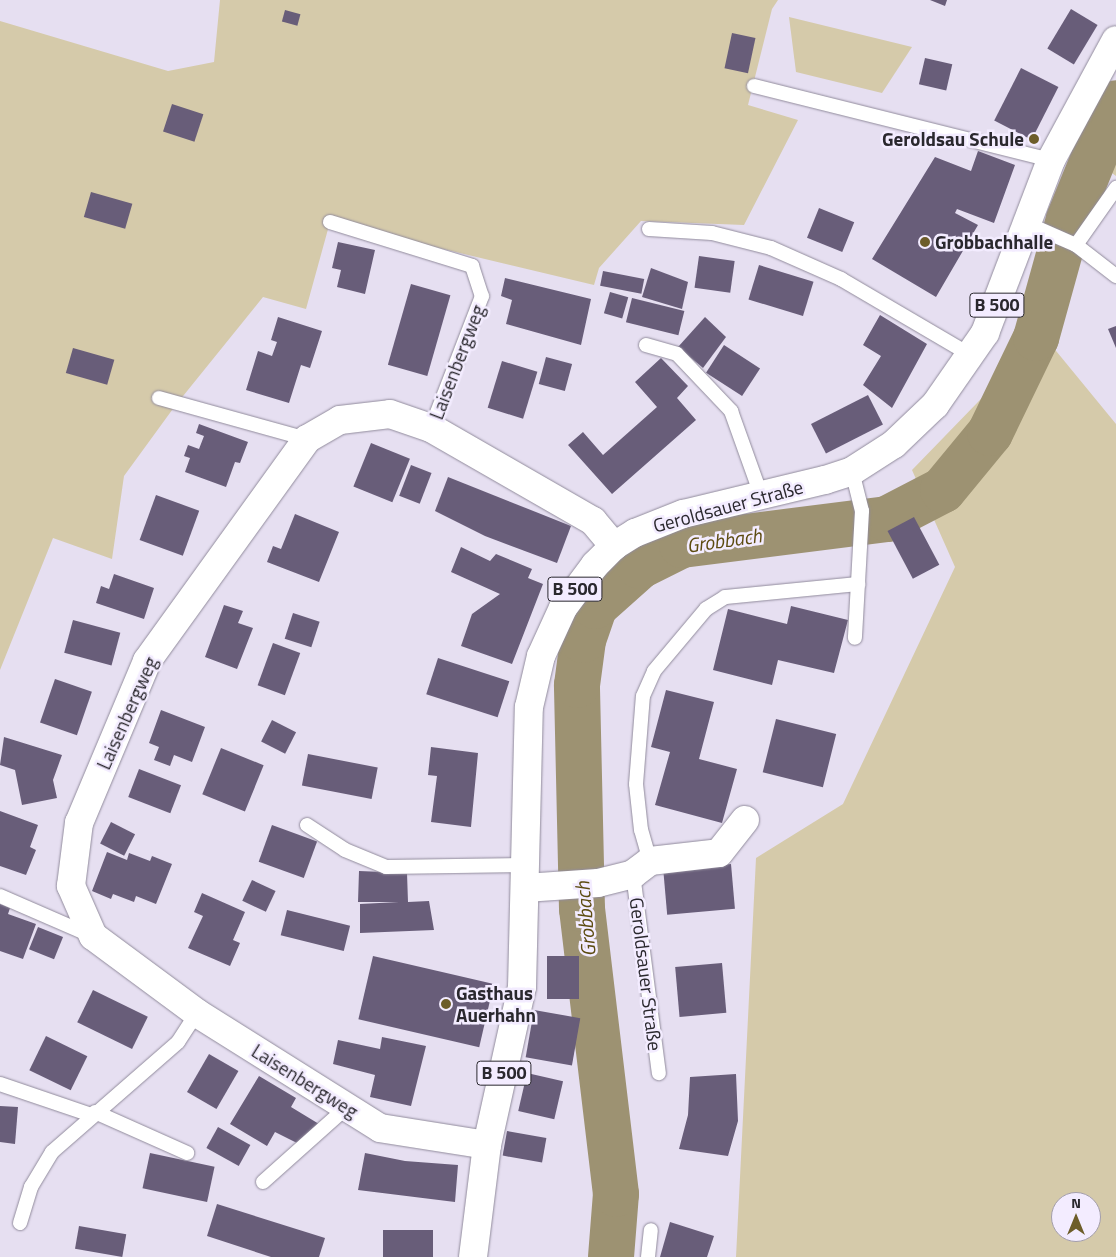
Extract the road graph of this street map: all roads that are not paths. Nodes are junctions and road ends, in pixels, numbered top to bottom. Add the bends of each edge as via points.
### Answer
1 (1116, 40) edge
2 (754, 86) dead end
3 (1052, 160) junction
4 (1116, 188) edge
5 (330, 222) dead end
6 (1038, 228) junction
7 (649, 229) dead end
8 (1076, 245) junction
9 (1116, 276) edge
10 (646, 345) dead end
11 (972, 356) junction
12 (159, 398) dead end
13 (431, 428) junction
14 (307, 440) junction
15 (852, 471) junction
16 (761, 495) junction
17 (614, 546) junction
18 (858, 584) junction
19 (855, 638) dead end
20 (745, 820) dead end
21 (307, 825) dead end
22 (642, 868) junction
23 (525, 876) junction
24 (0, 896) edge
25 (93, 936) junction
26 (197, 1013) junction
27 (658, 1073) dead end
28 (0, 1084) edge
29 (347, 1108) junction
30 (93, 1113) junction
31 (487, 1145) junction
32 (187, 1152) dead end
33 (263, 1182) dead end
34 (20, 1223) dead end
35 (651, 1230) dead end
36 (473, 1257) edge
37 (648, 1257) edge

1 - 3 street, Geroldsauer Straße / B 500
2 - 3 lane
3 - 6 street, Geroldsauer Straße / B 500
4 - 8 lane
5 - 13 lane, Laisenbergweg via 472,266 482,296
6 - 8 lane
6 - 11 street, Geroldsauer Straße / B 500
7 - 11 lane via 712,233 771,248 841,280
8 - 9 lane
10 - 16 lane via 677,354 731,411
11 - 15 street, Geroldsauer Straße / B 500 via 913,428
12 - 14 lane
13 - 14 street, Laisenbergweg via 390,414 340,420
13 - 17 street, Laisenbergweg via 593,521
14 - 25 street, Laisenbergweg via 147,661 79,823 71,886
15 - 16 street, Geroldsauer Straße / B 500
15 - 18 lane via 862,510
16 - 17 street, Geroldsauer Straße / B 500 via 658,522
17 - 23 street, Geroldsauer Straße / B 500 via 562,608 534,681 528,733
18 - 19 lane
18 - 22 lane via 725,597 706,609 654,671 643,696 636,784
20 - 22 street, Geroldsauer Straße via 719,853
21 - 23 lane via 345,850 386,867
22 - 23 street, Geroldsauer Straße via 598,883 563,886
22 - 27 lane, Geroldsauer Straße
23 - 31 street, Geroldsauer Straße / B 500 via 522,987
24 - 25 lane, Laisenbergweg
25 - 26 street, Laisenbergweg
26 - 29 street, Laisenbergweg
26 - 30 lane via 178,1042
28 - 30 lane
29 - 31 street, Laisenbergweg via 380,1128
29 - 33 lane
30 - 32 lane
30 - 34 lane via 52,1152 30,1187
31 - 36 street, Geroldsauer Straße / B 500
35 - 37 lane

